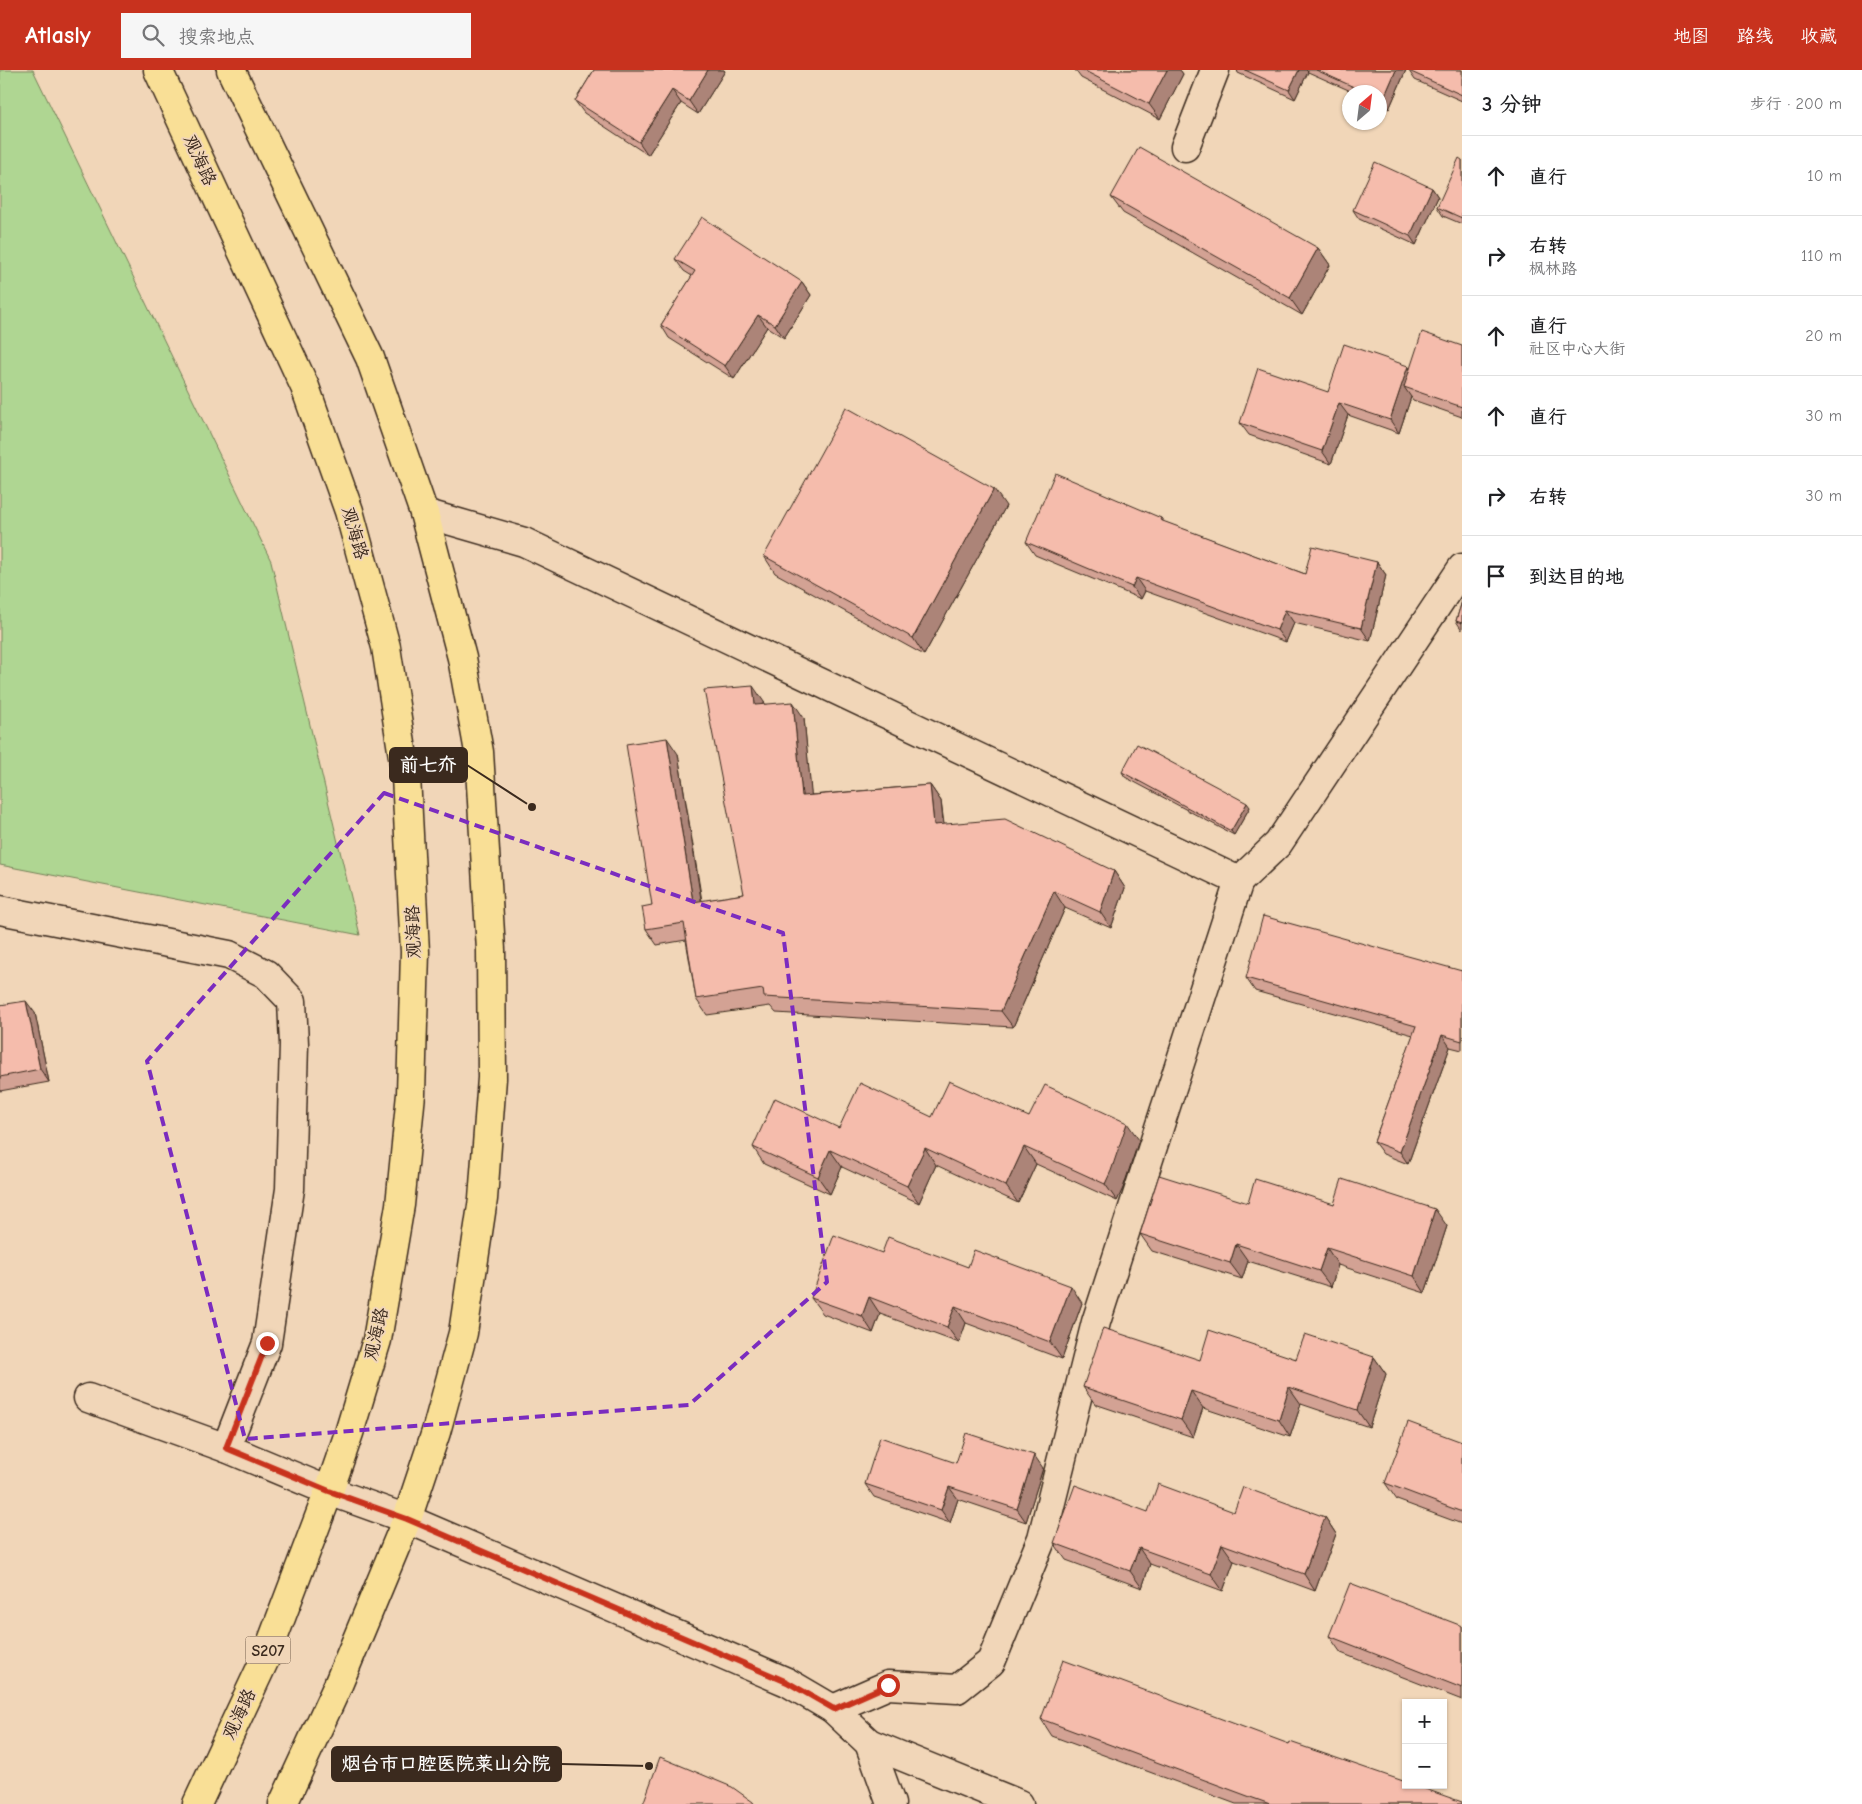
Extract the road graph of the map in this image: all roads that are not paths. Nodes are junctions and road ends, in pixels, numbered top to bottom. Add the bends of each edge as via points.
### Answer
1 (158, 70) edge
2 (231, 70) edge
3 (1215, 70) edge
4 (1185, 147) dead end
5 (424, 513) junction
6 (1462, 568) edge
7 (1239, 880) junction
8 (0, 910) edge
9 (88, 1398) dead end
10 (226, 1448) junction
11 (329, 1491) junction
12 (407, 1519) junction
13 (834, 1709) junction
14 (869, 1743) junction
15 (197, 1804) edge
16 (283, 1804) edge
17 (891, 1804) edge
18 (1020, 1804) edge

1 - 11 main road, 观海路 / S207 via 305,386 349,511 386,647 406,776 415,952 411,1094 400,1205 377,1340
2 - 5 main road via 370,358
3 - 4 street
5 - 7 street via 524,542
5 - 12 main road via 462,658 479,752 491,950 492,1078 483,1199 463,1333 436,1432
6 - 7 street via 1278,844
7 - 13 street via 1096,1322 1042,1538 991,1662 957,1689 888,1685
8 - 10 street via 229,955 266,974 292,1001 290,1189 267,1343
9 - 10 street
10 - 11 street
11 - 12 street
11 - 15 main road, 观海路 / S207 via 266,1657
12 - 13 street via 787,1682
12 - 16 main road via 338,1685
13 - 14 street
14 - 17 street
14 - 18 street

